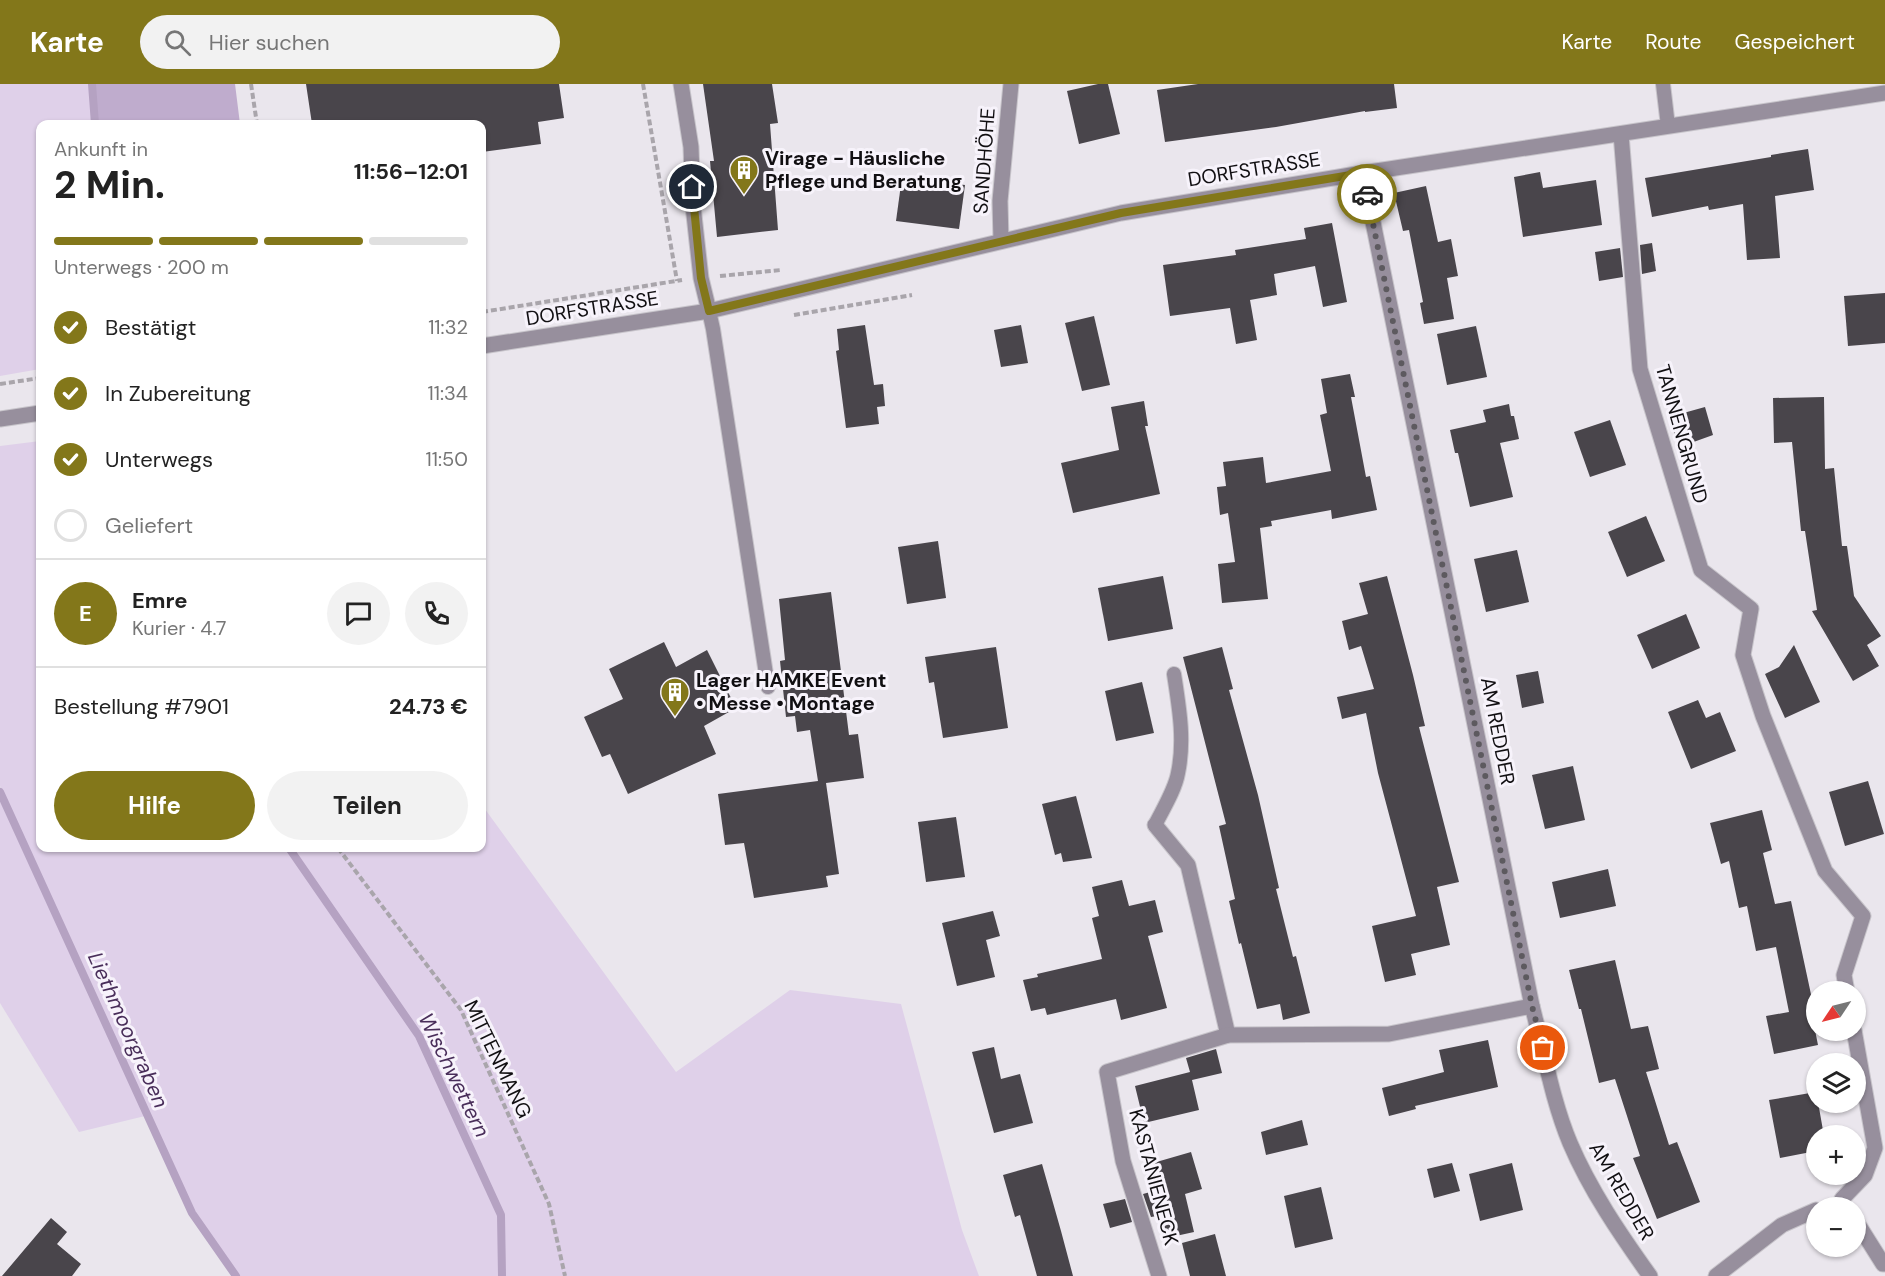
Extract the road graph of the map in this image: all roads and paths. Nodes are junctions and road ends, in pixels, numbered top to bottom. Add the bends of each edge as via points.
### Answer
1 (251, 84) edge
2 (643, 84) edge
3 (681, 84) edge
4 (1011, 84) edge
5 (1663, 84) edge
6 (1885, 93) edge
7 (257, 120) edge
8 (1668, 126) junction
9 (1621, 134) junction
10 (1363, 173) junction
11 (1001, 241) junction
12 (701, 278) junction
13 (677, 281) junction
14 (807, 289) junction
15 (486, 311) edge
16 (709, 311) junction
17 (486, 345) edge
18 (36, 379) edge
19 (0, 384) edge
20 (36, 414) edge
21 (0, 419) edge
22 (1174, 674) dead end
23 (768, 687) dead end
24 (1155, 825) joint
25 (341, 852) edge
26 (1845, 981) edge
27 (1532, 1006) junction
28 (1228, 1035) junction
29 (1856, 1041) edge
30 (1848, 1197) edge
31 (1806, 1214) edge
32 (1866, 1237) edge
33 (1885, 1264) edge
34 (565, 1276) edge
35 (1159, 1276) edge
36 (1650, 1276) edge
37 (1716, 1276) edge

1 - 7 path
2 - 13 path
3 - 12 street via 691,147
4 - 11 street, SANDHÖHE via 1000,201
5 - 8 lane
6 - 8 street, DORFSTRASSE
8 - 9 street, DORFSTRASSE
9 - 10 street, DORFSTRASSE
9 - 26 street, TANNENGRUND via 1640,369 1701,570 1751,609 1743,655 1763,716 1825,871 1863,916
10 - 11 street, DORFSTRASSE via 1121,213
10 - 27 street, AM REDDER
11 - 14 street, DORFSTRASSE
12 - 13 path
12 - 14 path via 793,271
12 - 16 street
13 - 15 path
14 - 16 street, DORFSTRASSE
16 - 17 street, DORFSTRASSE
16 - 23 lane
18 - 19 path
20 - 21 street
22 - 24 lane via 1182,742 1178,775
24 - 28 street via 1188,866
25 - 34 path, MITTENMANG via 461,1010 549,1204
27 - 28 street, KASTANIENECK via 1389,1034
27 - 36 street, AM REDDER via 1570,1143 1597,1196
28 - 35 street, KASTANIENECK via 1107,1072 1123,1161
29 - 30 street via 1875,1149 1865,1175
31 - 37 street via 1782,1225
32 - 33 street

